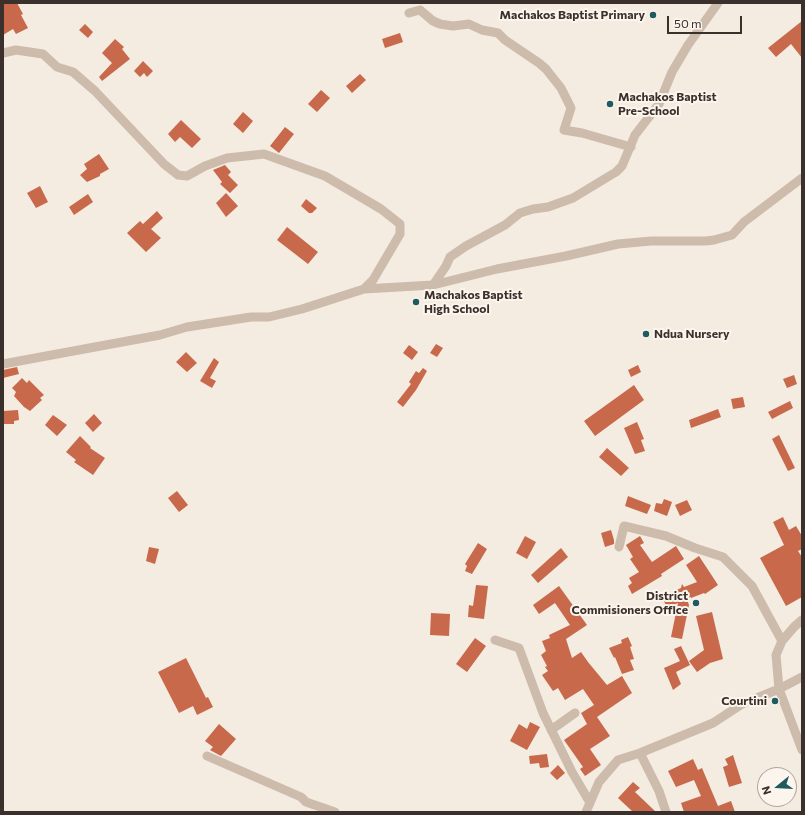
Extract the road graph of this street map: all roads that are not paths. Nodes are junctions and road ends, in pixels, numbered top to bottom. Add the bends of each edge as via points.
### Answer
1 (718, 3) edge
2 (409, 14) dead end
3 (3, 53) edge
4 (631, 147) junction
5 (802, 178) edge
6 (434, 285) junction
7 (364, 289) junction
8 (3, 364) edge
9 (619, 547) dead end
10 (802, 620) edge
11 (495, 640) dead end
12 (782, 641) junction
13 (802, 677) edge
14 (779, 689) junction
15 (575, 713) dead end
16 (551, 730) junction
17 (802, 750) edge
18 (640, 753) junction
19 (207, 756) dead end
20 (589, 801) junction
21 (335, 812) edge
22 (586, 812) edge
23 (666, 812) edge

1 - 4 street via 685,50 672,72 659,104 635,135
2 - 4 street via 420,10 440,24 469,24 498,33 546,69 561,88 571,108 564,130
3 - 7 street via 16,50 43,54 57,67 73,72 95,90 164,164 178,175 187,176 204,166 227,158 264,154 325,176 381,209 400,224 400,234
4 - 6 street via 622,166 616,172 573,198 520,214 450,257
5 - 6 street via 744,222 732,235 726,237 706,241 618,244
6 - 7 street
7 - 8 street via 269,317 251,317 187,327 160,335
9 - 12 street via 624,526 666,536 724,557 752,586
10 - 12 street
11 - 16 street via 519,648
12 - 14 street via 776,655
13 - 14 street
14 - 17 street
14 - 18 street via 742,704 713,723
15 - 16 street
16 - 20 street
18 - 20 street via 618,760 599,782
18 - 23 street via 659,791
19 - 21 street via 301,797 306,802
20 - 22 street

